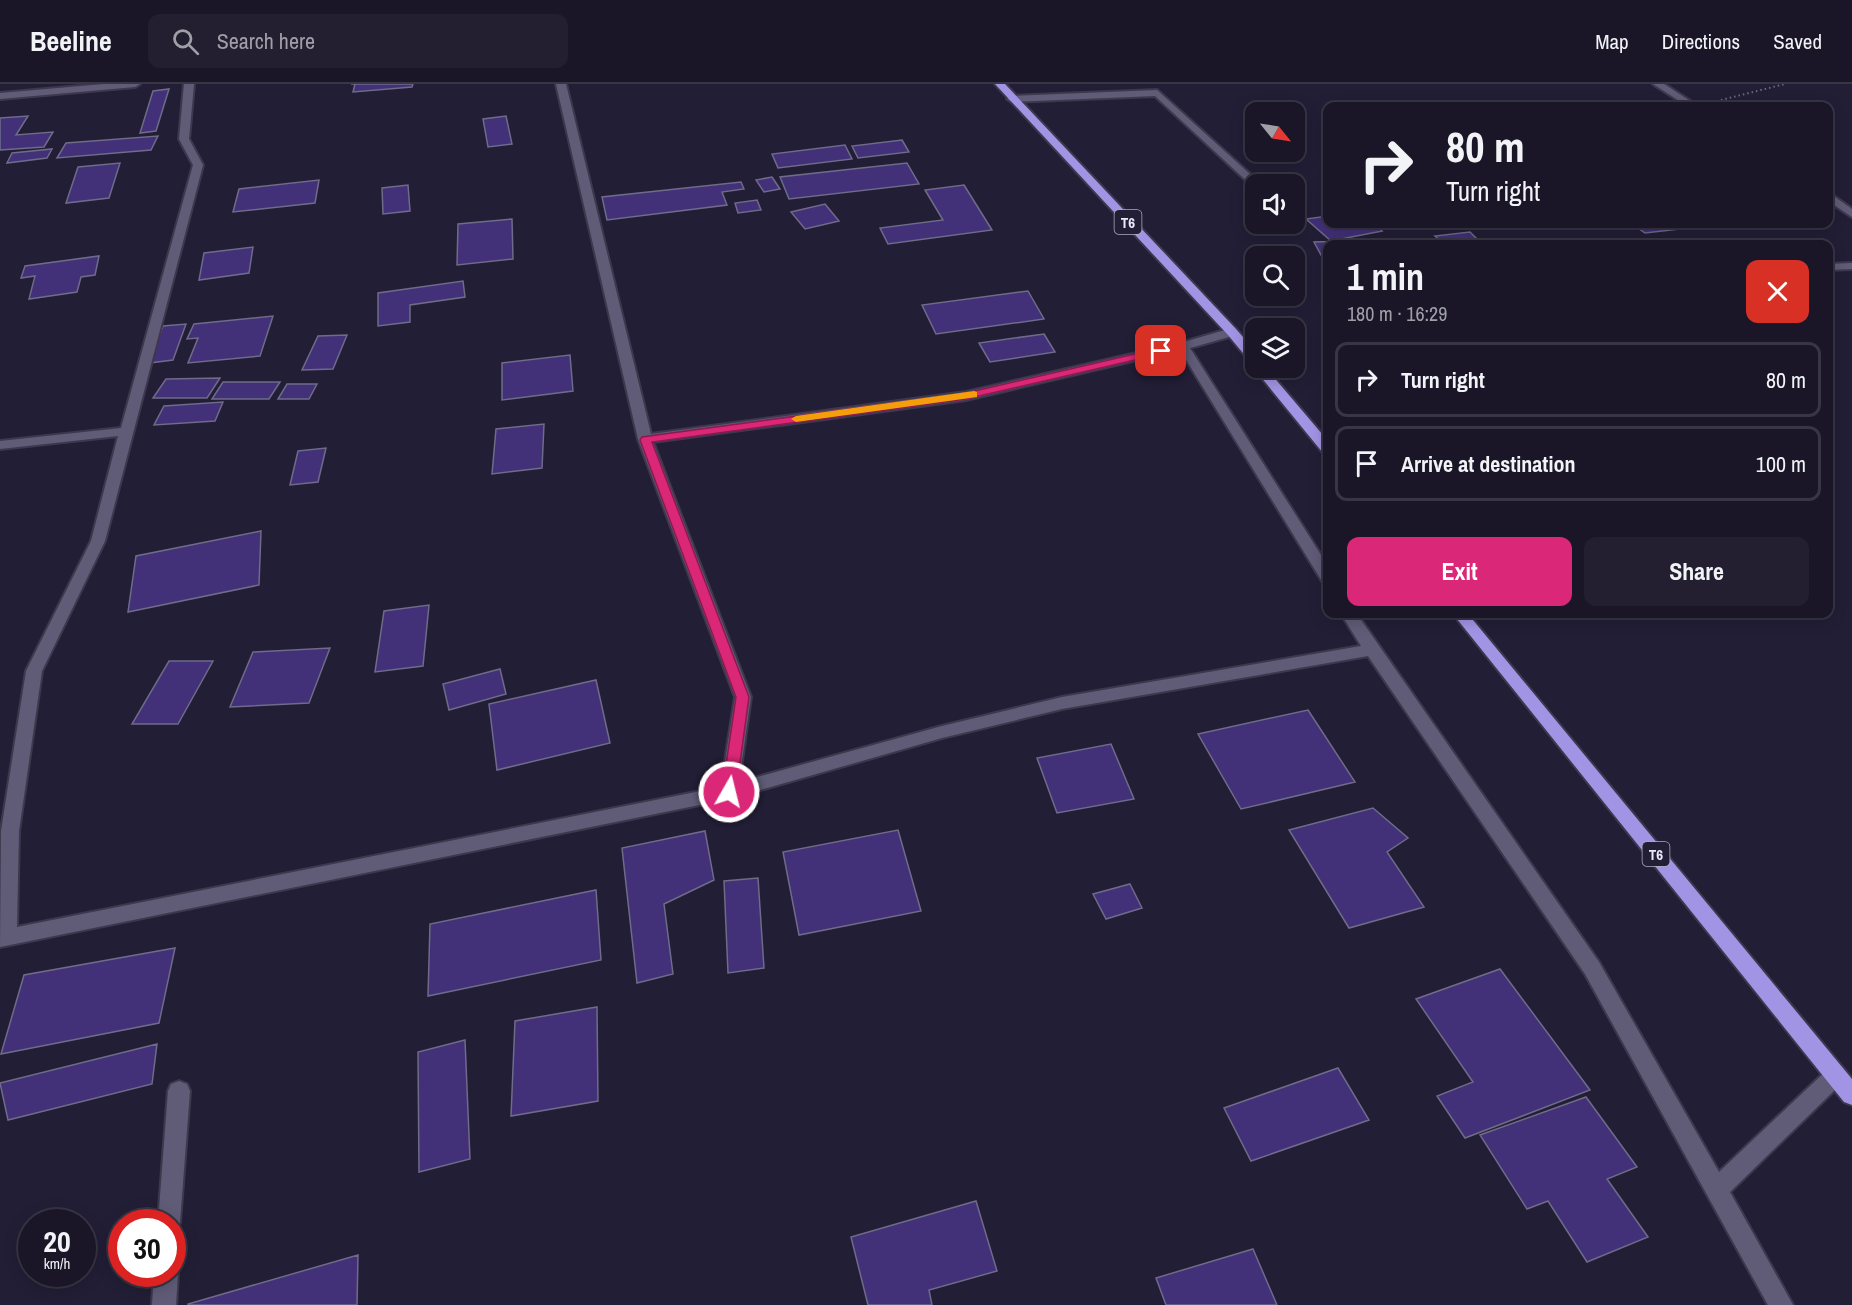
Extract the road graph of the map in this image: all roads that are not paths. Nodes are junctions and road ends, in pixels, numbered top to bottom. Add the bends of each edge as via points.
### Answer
1 (135, 84) edge
2 (189, 84) edge
3 (561, 84) edge
4 (1000, 84) edge
5 (1658, 84) edge
6 (44, 88) edge
7 (0, 96) edge
8 (1012, 99) junction
9 (1687, 102) edge
10 (1245, 174) edge
11 (1833, 199) edge
12 (1852, 214) edge
13 (1852, 266) edge
14 (1833, 267) edge
15 (1232, 332) junction
16 (1183, 346) junction
17 (1245, 348) edge
18 (1268, 378) edge
19 (126, 431) junction
20 (645, 440) junction
21 (1323, 444) edge
22 (0, 446) edge
23 (1323, 571) edge
24 (1352, 618) edge
25 (1463, 618) edge
26 (1372, 650) junction
27 (729, 792) junction
28 (4, 938) edge
29 (1836, 1075) junction
30 (179, 1091) dead end
31 (1852, 1095) edge
32 (1716, 1190) junction
33 (171, 1209) edge
34 (165, 1287) edge
35 (164, 1305) edge
36 (1781, 1305) edge

1 - 6 street
2 - 19 street via 184,139 198,165
3 - 20 street
4 - 8 highway, T6
5 - 9 street
6 - 7 street
8 - 10 street via 1157,93
8 - 15 highway, T6
11 - 12 street
13 - 14 street
15 - 16 street
15 - 17 highway, T6
16 - 20 street via 966,396
16 - 23 street
18 - 21 highway
19 - 22 street
19 - 28 street via 98,541 34,671 10,831
20 - 27 street via 743,697
24 - 26 street
25 - 29 highway, T6
26 - 27 street via 1062,703
26 - 32 street via 1592,968
27 - 28 street
29 - 31 highway, T6
29 - 32 street
30 - 33 street
32 - 36 street
34 - 35 street

